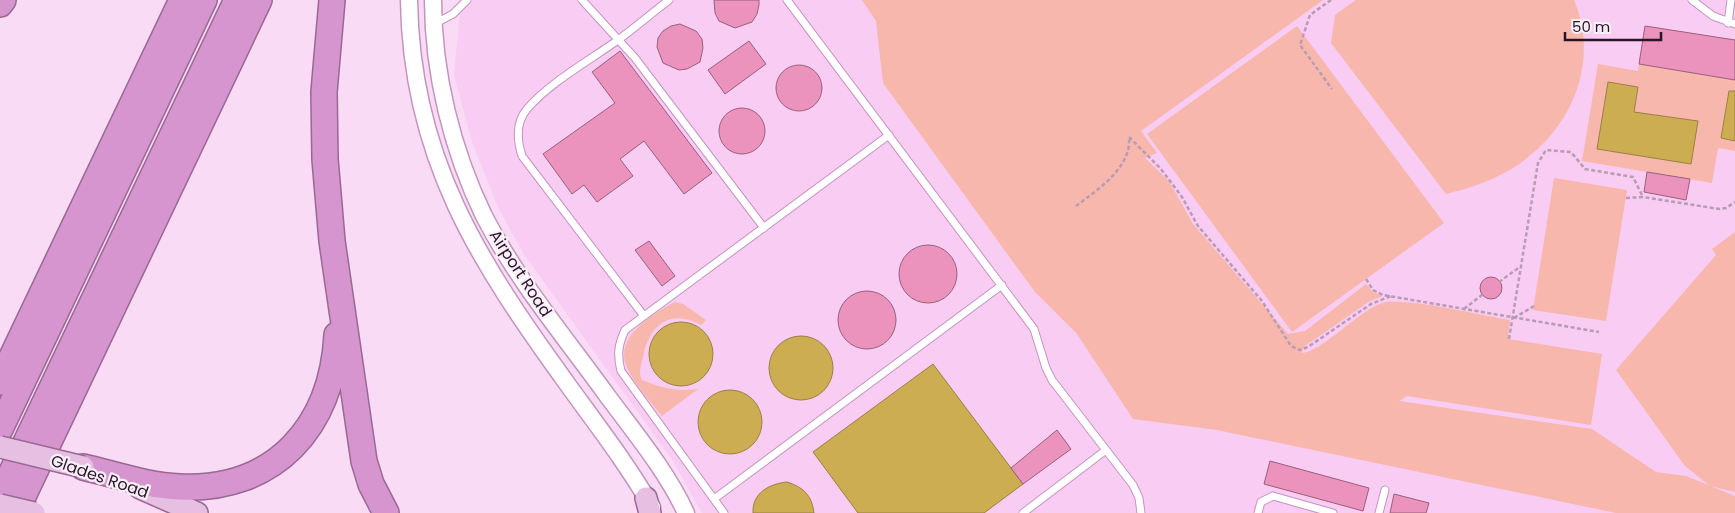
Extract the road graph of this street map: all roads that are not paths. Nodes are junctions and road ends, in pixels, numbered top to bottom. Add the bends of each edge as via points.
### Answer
1 (3, 0) edge
2 (182, 0) edge
3 (204, 0) edge
4 (237, 0) edge
5 (260, 0) edge
6 (332, 0) edge
7 (409, 0) edge
8 (433, 0) edge
9 (467, 0) edge
10 (582, 0) edge
11 (670, 0) edge
12 (787, 0) edge
13 (1692, 0) edge
14 (1731, 0) edge
15 (0, 4) edge
16 (1732, 23) edge
17 (434, 24) junction
18 (618, 40) junction
19 (889, 135) junction
20 (764, 228) junction
21 (1002, 286) junction
22 (339, 294) junction
23 (644, 316) junction
24 (0, 382) edge
25 (0, 429) edge
26 (0, 446) edge
27 (1106, 450) junction
28 (83, 467) junction
29 (1384, 490) dead end
30 (0, 497) edge
31 (714, 499) junction
32 (0, 505) edge
33 (651, 508) edge
34 (15, 513) edge
35 (34, 513) edge
36 (197, 513) edge
37 (386, 513) edge
38 (686, 513) edge
39 (724, 513) edge
40 (1022, 513) edge
41 (1141, 513) edge
42 (1258, 513) edge
43 (1333, 513) edge
44 (1379, 513) edge

1 - 15 highway
2 - 24 highway
3 - 25 highway
4 - 30 highway
5 - 34 highway
6 - 22 highway via 324,137
7 - 33 street, Airport Road via 419,94 436,161 453,204 487,267
8 - 17 street, Airport Road
9 - 17 lane
10 - 18 lane
11 - 18 lane
12 - 19 lane
13 - 16 lane via 1704,11
14 - 16 lane
17 - 38 street, Airport Road via 451,126 484,215 521,278 653,459
18 - 20 lane via 636,58
18 - 23 lane via 568,74 526,110 517,128 518,142 522,156
19 - 20 lane
19 - 21 lane
20 - 23 lane
21 - 27 lane via 1034,329 1052,380
21 - 31 lane
22 - 28 highway via 336,356 326,396 299,440 266,466 230,483 192,487 166,485
22 - 37 highway via 364,461 370,484
23 - 31 lane via 625,330 619,343 621,370
26 - 28 main road, Glades Road, bridge
27 - 40 lane
27 - 41 lane via 1133,485
28 - 36 main road, Glades Road
29 - 44 lane
31 - 39 lane
32 - 35 main road, bridge
42 - 43 lane via 1261,502 1273,496

